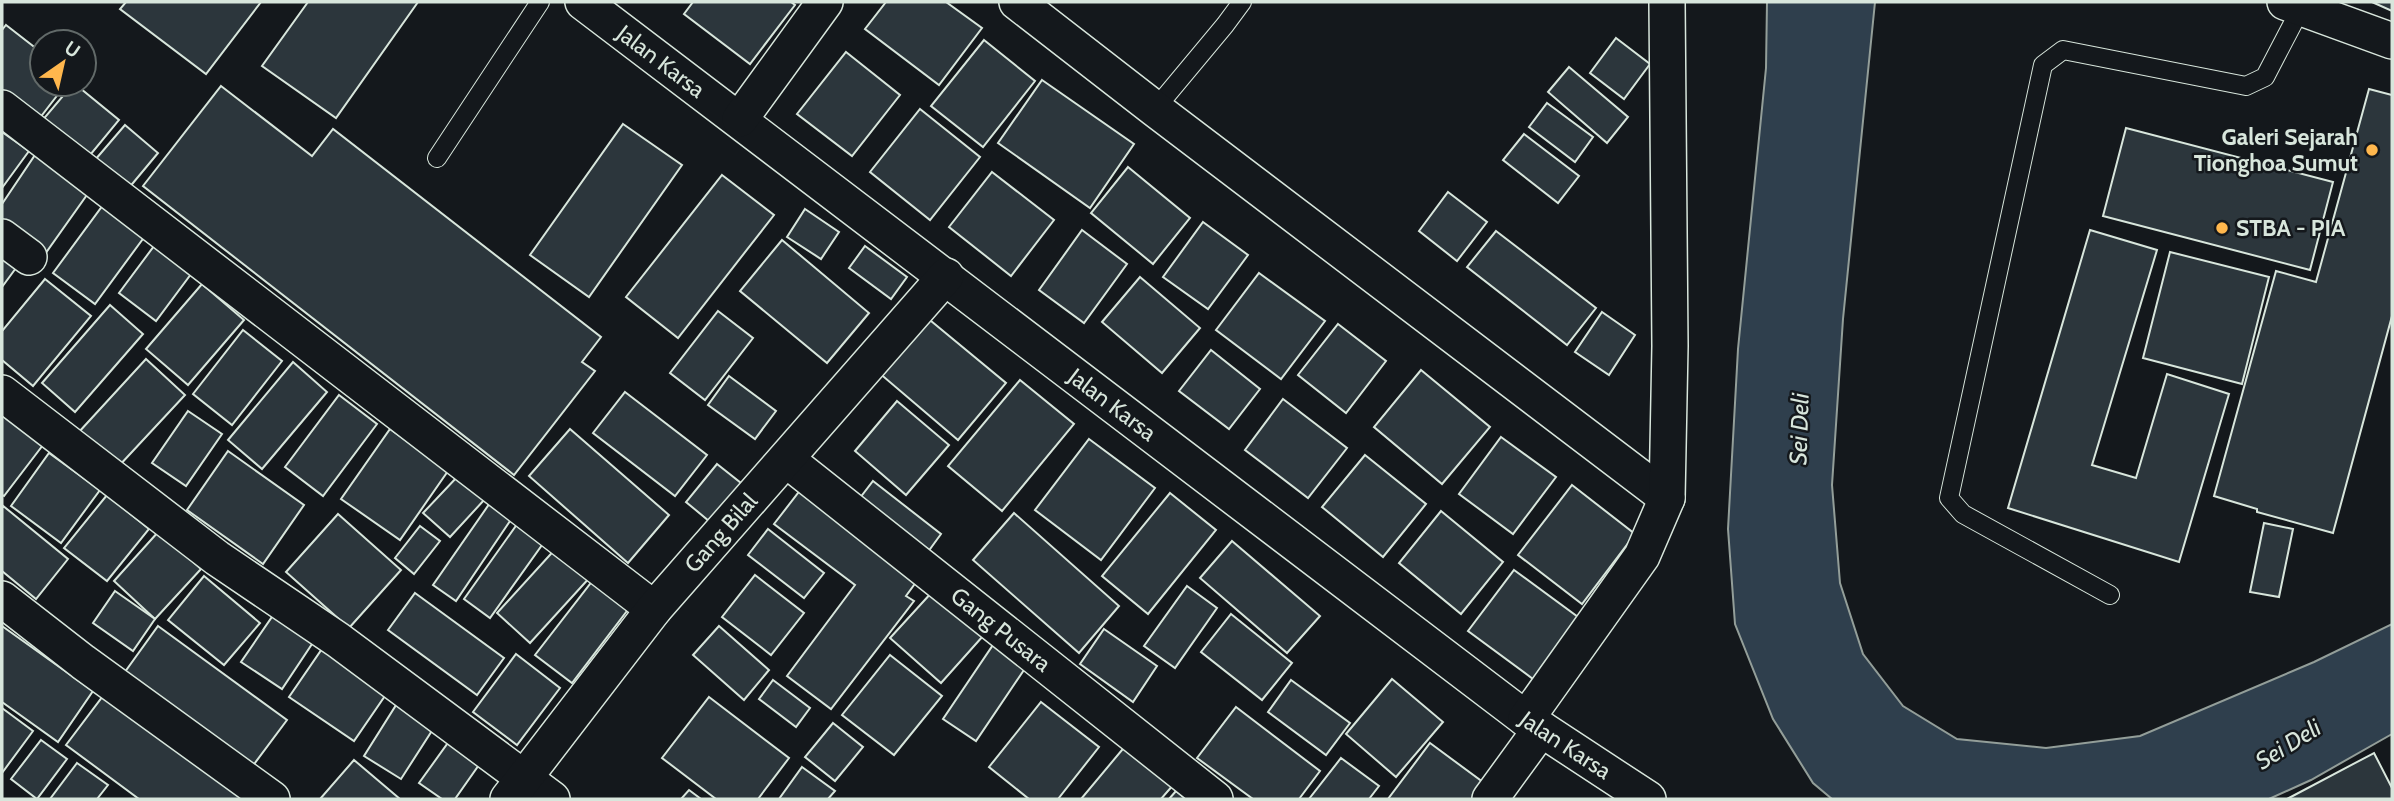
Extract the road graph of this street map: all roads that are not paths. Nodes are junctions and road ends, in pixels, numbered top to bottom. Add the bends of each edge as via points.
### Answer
1 (540, 2) edge
2 (583, 2) edge
3 (825, 2) edge
4 (1017, 2) edge
5 (1242, 2) edge
6 (1667, 2) edge
7 (2293, 5) edge
8 (2392, 41) edge
9 (2, 108) edge
10 (1155, 109) junction
11 (740, 119) junction
12 (437, 158) dead end
13 (2, 237) edge
14 (29, 257) dead end
15 (946, 276) junction
16 (2, 393) edge
17 (787, 460) junction
18 (1667, 499) junction
19 (2110, 595) dead end
20 (2, 599) edge
21 (654, 609) junction
22 (1534, 724) junction
23 (528, 792) edge
24 (272, 799) edge
25 (1215, 799) edge
26 (1490, 799) edge
27 (1648, 799) edge

1 - 12 lane
2 - 11 street, Jalan Karsa
3 - 11 street
4 - 10 street
5 - 10 lane
6 - 18 street
7 - 8 street
7 - 19 lane via 2265,77 2246,86 2063,50 2043,65 1949,498 1964,514
9 - 21 street
10 - 18 street
11 - 15 street, Jalan Karsa
13 - 14 street
15 - 17 street, Gang Bilal
15 - 22 street, Jalan Karsa
16 - 23 street via 217,558 338,640
17 - 21 street, Gang Bilal
17 - 25 street, Gang Pusara
18 - 22 street via 1642,556
20 - 24 street
21 - 23 street, Gang Bilal
22 - 26 street
22 - 27 street, Jalan Karsa

